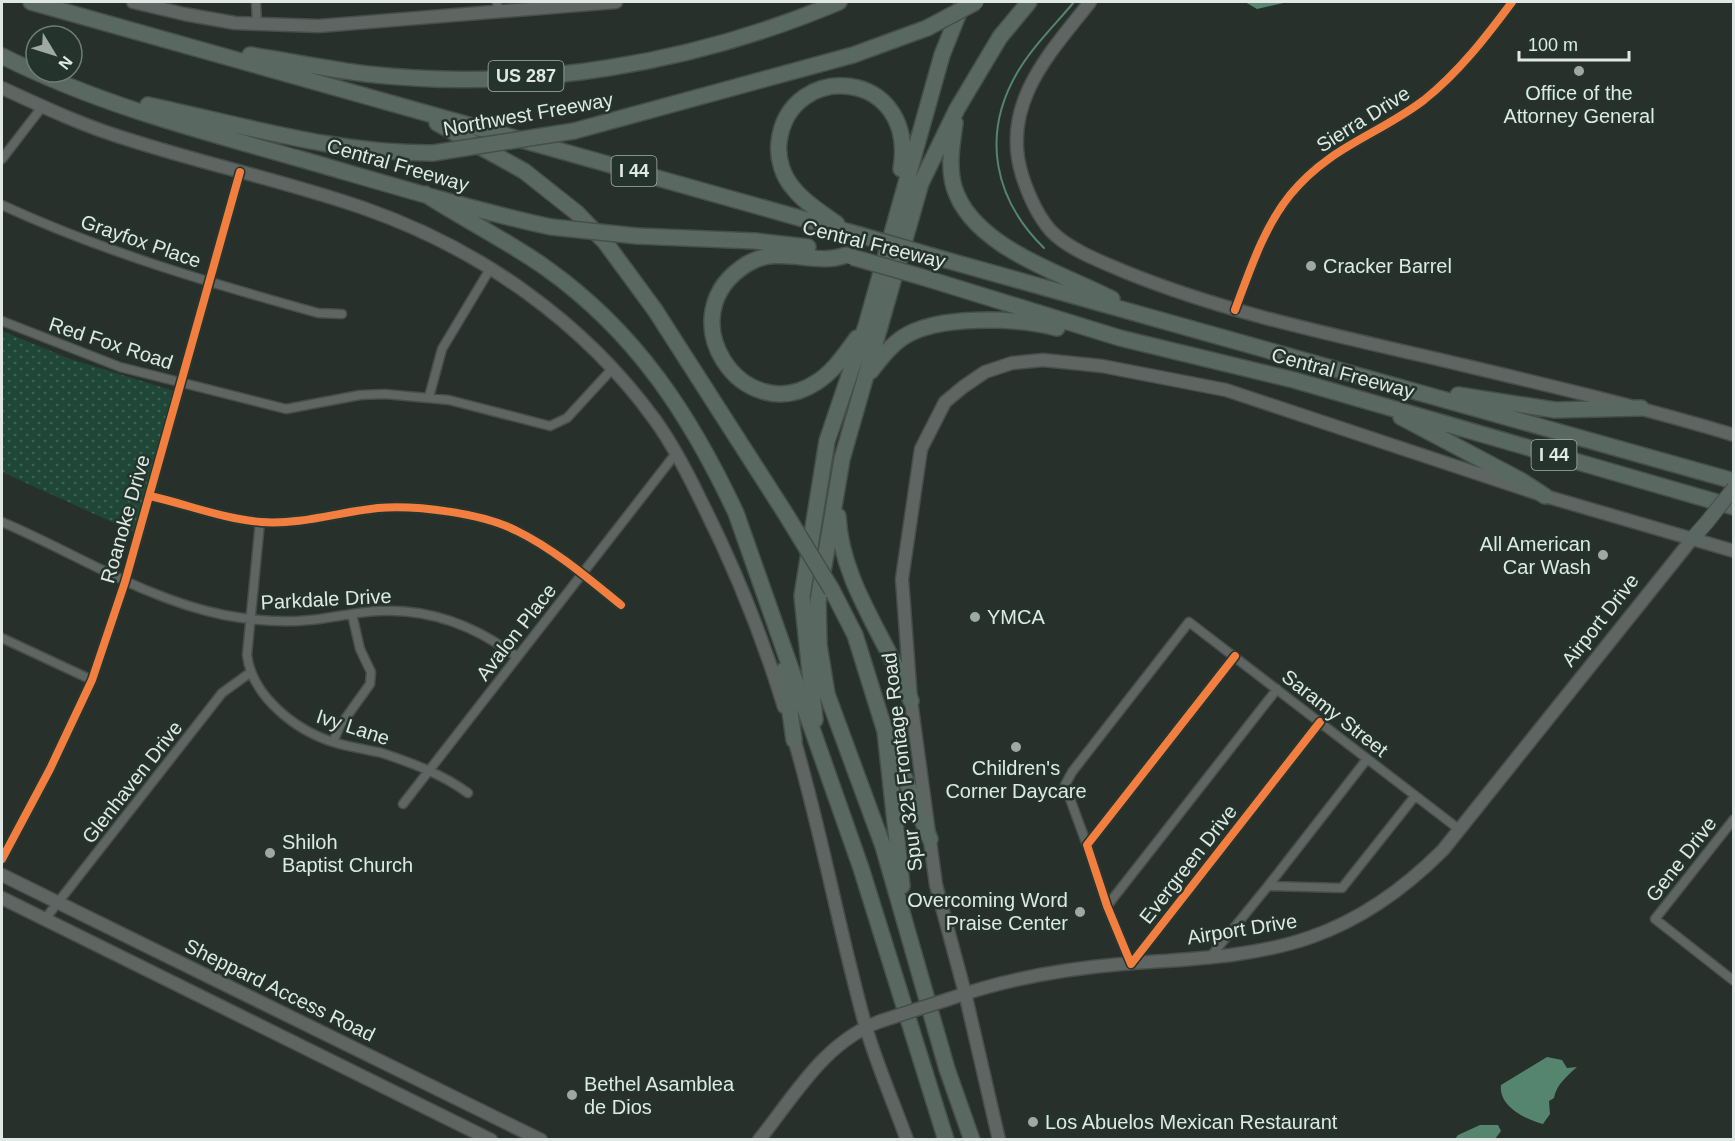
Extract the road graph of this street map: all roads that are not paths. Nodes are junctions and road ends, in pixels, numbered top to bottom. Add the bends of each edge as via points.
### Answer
1 (31, 2) edge
2 (133, 2) edge
3 (256, 2) edge
4 (616, 2) edge
5 (839, 2) edge
6 (964, 2) edge
7 (976, 2) edge
8 (1029, 2) edge
9 (1090, 2) edge
10 (1512, 2) edge
11 (498, 6) edge
12 (257, 25) junction
13 (179, 43) junction
14 (2, 56) edge
15 (2, 88) edge
16 (75, 90) junction
17 (42, 106) junction
18 (408, 108) junction
19 (957, 110) junction
20 (2, 159) edge
21 (240, 172) junction
22 (425, 194) junction
23 (2, 205) edge
24 (897, 210) junction
25 (845, 230) junction
26 (849, 256) junction
27 (490, 269) junction
28 (209, 282) junction
29 (1235, 310) junction
30 (342, 314) dead end
31 (1142, 314) junction
32 (2, 321) edge
33 (866, 326) junction
34 (1120, 338) junction
35 (613, 368) junction
36 (865, 378) junction
37 (181, 383) junction
38 (1387, 383) junction
39 (429, 397) junction
40 (1375, 403) junction
41 (1641, 408) junction
42 (1734, 435) edge
43 (677, 453) junction
44 (1734, 481) edge
45 (836, 485) junction
46 (1734, 488) edge
47 (150, 496) junction
48 (1545, 496) junction
49 (1734, 507) edge
50 (2, 522) edge
51 (260, 522) junction
52 (1692, 539) junction
53 (1734, 551) edge
54 (582, 574) junction
55 (125, 582) junction
56 (621, 605) dead end
57 (352, 614) junction
58 (251, 620) junction
59 (1189, 622) joint
60 (778, 631) junction
61 (2, 638) edge
62 (1235, 656) junction
63 (517, 657) junction
64 (251, 672) junction
65 (92, 680) junction
66 (1277, 688) junction
67 (911, 701) junction
68 (1320, 722) junction
69 (885, 731) junction
70 (794, 740) junction
71 (333, 742) junction
72 (818, 746) junction
73 (1367, 759) junction
74 (429, 770) junction
75 (468, 793) dead end
76 (1415, 796) junction
77 (403, 804) dead end
78 (1734, 819) edge
79 (1460, 830) junction
80 (930, 839) junction
81 (1087, 845) junction
82 (2, 859) edge
83 (2, 875) edge
84 (1268, 886) junction
85 (2, 898) edge
86 (58, 902) junction
87 (1107, 906) junction
88 (45, 919) junction
89 (907, 928) junction
90 (1211, 956) junction
91 (1131, 964) junction
92 (1734, 981) edge
93 (965, 993) junction
94 (866, 1027) junction
95 (491, 1140) edge
96 (541, 1140) edge
97 (759, 1140) edge
98 (907, 1140) edge
99 (946, 1140) edge
100 (972, 1140) edge
101 (999, 1140) edge

1 - 13 highway, Central Freeway / I 44
2 - 12 main road
3 - 12 street
4 - 11 main road
5 - 13 highway, Northwest Freeway / US 287 via 740,38 673,56 585,71 518,77 368,74
6 - 24 highway via 942,55
7 - 16 highway, Northwest Freeway, bridge via 927,28 853,55 574,130 433,153 320,144
8 - 19 highway via 1000,38
9 - 29 main road, Central Freeway via 1038,68 1025,92 1017,123 1017,159 1036,208 1052,232 1093,259
10 - 29 street, Sierra Drive via 1438,88 1345,146 1291,194 1269,227
11 - 12 main road via 319,26
13 - 18 highway, Central Freeway / I 44
14 - 16 highway, Central Freeway / I 44
15 - 17 main road
16 - 22 highway, Central Freeway / I 44 via 192,128
17 - 20 street
17 - 21 main road via 128,140
18 - 25 highway, Central Freeway / I 44
18 - 69 highway, bridge via 524,171 590,225 634,279 832,590 855,635
19 - 31 highway via 952,179 958,198 976,223 1012,249
19 - 36 highway via 921,183
21 - 27 main road via 376,213 430,235
21 - 28 street, Roanoke Drive
22 - 26 highway, Central Freeway / I 44, bridge via 551,227 779,243
22 - 60 highway via 578,292 660,379 713,464 736,513
23 - 28 street, Grayfox Place via 84,241
24 - 25 highway via 904,153 903,135 893,113 862,89 849,86 820,90 798,102 789,115 780,136 779,158 802,199
24 - 33 highway
25 - 31 highway, Central Freeway / I 44, bridge
26 - 33 highway via 836,259 783,254 749,262 730,277 717,297 711,320 714,342 726,366 743,382 771,392 786,392 815,384 828,375
26 - 34 highway, Central Freeway / I 44, bridge
27 - 35 main road via 532,296
27 - 39 street via 442,349
28 - 30 street, Grayfox Place via 318,313
28 - 37 street, Roanoke Drive
29 - 41 main road, Central Freeway
31 - 38 highway, Central Freeway / I 44
32 - 37 street, Red Fox Road via 120,367
33 - 72 highway via 827,441 802,596
34 - 36 highway via 1098,338 1040,324 944,324 904,336
34 - 40 highway, Central Freeway / I 44
35 - 39 street, Red Fox Road via 567,418 550,426
35 - 43 main road
36 - 45 highway
37 - 39 street, Red Fox Road via 286,409 360,395
37 - 47 street, Roanoke Drive
38 - 41 highway via 1555,410
38 - 44 highway, Central Freeway / I 44
40 - 48 highway
40 - 49 highway, Central Freeway / I 44
41 - 42 main road, Central Freeway
43 - 54 street, Avalon Place
43 - 70 main road via 727,551 771,664
45 - 67 highway via 839,536 848,570 898,666
45 - 89 highway via 818,601 819,645 827,694 883,846
46 - 52 main road, Airport Drive, bridge
47 - 51 street
47 - 55 street, Roanoke Drive
48 - 52 main road
48 - 67 main road, Spur 325 Frontage Road via 1226,390 1102,366 1043,360 1012,363 985,372 945,402 921,449 902,579
50 - 55 street, Parkdale Drive
51 - 54 street via 294,522 378,508 417,507 516,530
51 - 58 street, Ivy Lane
52 - 53 main road
52 - 79 main road, Airport Drive
54 - 56 street
54 - 63 street, Avalon Place
55 - 58 street, Parkdale Drive via 186,605
55 - 65 street, Roanoke Drive
57 - 58 street, Parkdale Drive via 308,621
57 - 63 street, Parkdale Drive via 427,614 466,625
57 - 71 street via 370,684
58 - 64 street, Ivy Lane via 247,655
59 - 62 street, Saramy Street
59 - 81 street, Evergreen Drive via 1065,785
60 - 70 highway
60 - 72 highway
61 - 65 street
62 - 66 street, Saramy Street
62 - 81 street
63 - 74 street, Avalon Place
64 - 71 street, Ivy Lane via 264,693 288,718
64 - 86 street, Glenhaven Drive via 222,693
65 - 82 street, Roanoke Drive
66 - 68 street, Saramy Street
66 - 87 street, Evergreen Drive
67 - 80 main road, Spur 325 Frontage Road
68 - 73 street, Saramy Street
68 - 91 street, Evergreen Drive
69 - 80 highway
69 - 89 highway
70 - 94 main road via 812,799
71 - 74 street, Ivy Lane
72 - 99 highway via 861,868
73 - 76 street, Saramy Street
73 - 84 street
74 - 75 street, Ivy Lane
74 - 77 street, Avalon Place
76 - 79 street, Saramy Street
76 - 84 street via 1342,888
78 - 92 street, Gene Drive via 1655,920
79 - 90 main road, Airport Drive via 1422,871 1356,918 1310,938
80 - 93 main road, Spur 325 Frontage Road via 936,885
81 - 87 street, Evergreen Drive
83 - 86 main road, Sheppard Access Road
84 - 90 street
85 - 88 main road, Sheppard Access Road
86 - 88 street, Glenhaven Drive
86 - 96 main road, Sheppard Access Road
87 - 91 street, Evergreen Drive
88 - 95 main road, Sheppard Access Road
89 - 100 highway via 947,1069
90 - 91 main road, Airport Drive
91 - 93 main road, Airport Drive via 1061,970
93 - 94 main road, Airport Drive, bridge
93 - 101 main road, Spur 325 Frontage Road
94 - 97 main road, Airport Drive via 836,1044
94 - 98 main road

